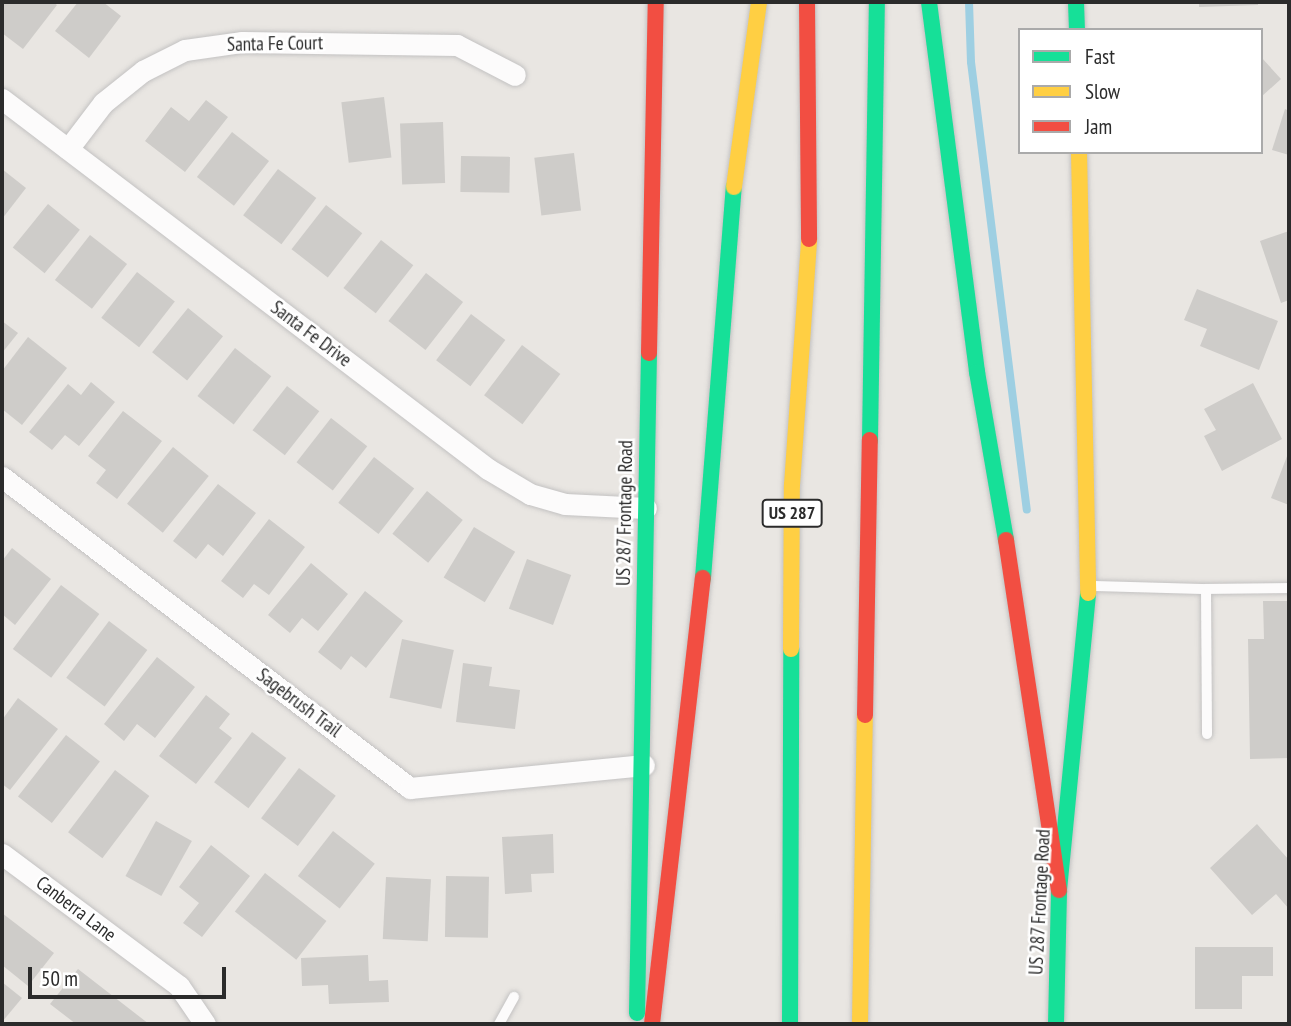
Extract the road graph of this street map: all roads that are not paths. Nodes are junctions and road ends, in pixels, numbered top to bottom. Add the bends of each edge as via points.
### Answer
1 (656, 2) edge
2 (759, 2) edge
3 (807, 2) edge
4 (877, 2) edge
5 (929, 2) edge
6 (1076, 2) edge
7 (1077, 28) edge
8 (515, 75) dead end
9 (2, 99) edge
10 (68, 149) junction
11 (1079, 154) edge
12 (2, 477) edge
13 (646, 508) junction
14 (1088, 586) junction
15 (1206, 589) junction
16 (1289, 589) edge
17 (1207, 734) dead end
18 (644, 765) junction
19 (2, 854) edge
20 (1059, 890) junction
21 (514, 997) dead end
22 (205, 1024) edge
23 (499, 1024) edge
24 (637, 1024) edge
25 (652, 1024) edge
26 (790, 1024) edge
27 (860, 1024) edge
28 (1056, 1024) edge

1 - 13 main road, US 287 Frontage Road
2 - 25 main road via 729,228 706,550
3 - 26 main road, US 287 via 809,261 792,485
4 - 27 main road
5 - 20 main road via 977,372 1039,728
6 - 7 main road
8 - 10 street, Santa Fe Court via 457,45 242,42 186,50 143,71 103,103
9 - 10 street, Santa Fe Drive
10 - 13 street, Santa Fe Drive via 488,469 530,494 565,504
11 - 14 main road, US 287 Frontage Road
12 - 18 street, Sagebrush Trail via 411,788
13 - 18 main road, US 287 Frontage Road
14 - 15 lane
14 - 20 main road, US 287 Frontage Road
15 - 16 lane
15 - 17 lane
18 - 24 main road, US 287 Frontage Road
19 - 22 street, Canberra Lane via 179,986
20 - 28 main road, US 287 Frontage Road
21 - 23 lane

